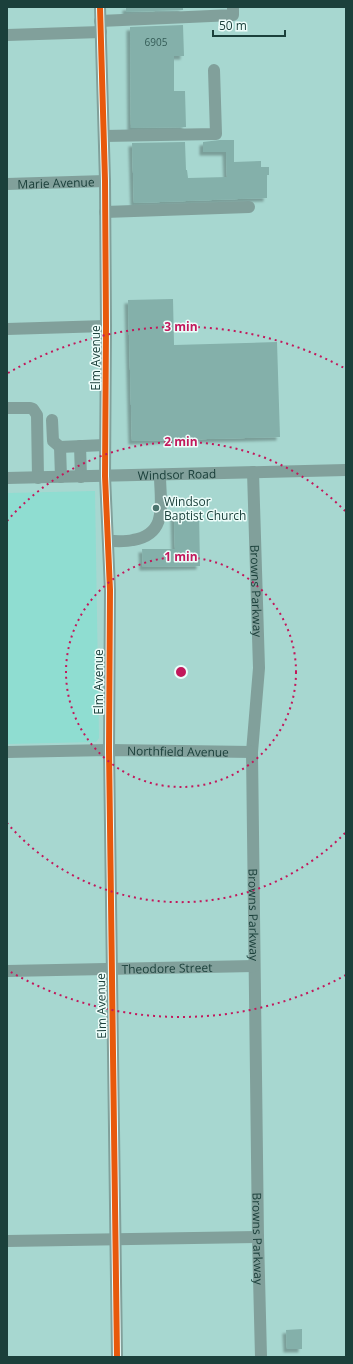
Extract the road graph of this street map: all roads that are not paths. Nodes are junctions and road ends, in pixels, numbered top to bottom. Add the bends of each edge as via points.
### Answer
1 (100, 7) edge
2 (233, 7) edge
3 (100, 26) junction
4 (7, 35) edge
5 (214, 70) dead end
6 (104, 136) junction
7 (105, 181) junction
8 (7, 184) edge
9 (249, 207) dead end
10 (105, 212) junction
11 (106, 326) junction
12 (7, 329) edge
13 (7, 408) edge
14 (52, 420) dead end
15 (105, 445) junction
16 (80, 446) junction
17 (60, 447) junction
18 (346, 470) edge
19 (253, 472) junction
20 (160, 475) junction
21 (105, 476) junction
22 (61, 477) junction
23 (81, 477) junction
24 (7, 478) edge
25 (38, 478) junction
26 (108, 541) junction
27 (109, 750) junction
28 (7, 752) edge
29 (252, 752) junction
30 (254, 966) junction
31 (112, 968) junction
32 (7, 971) edge
33 (258, 1237) junction
34 (116, 1239) junction
35 (7, 1241) edge
36 (117, 1357) edge
37 (261, 1357) edge

1 - 3 street, Elm Avenue
2 - 3 street via 233,15
3 - 4 street
3 - 6 street, Elm Avenue
5 - 6 street via 216,134
6 - 7 street, Elm Avenue
7 - 8 street, Marie Avenue
7 - 10 street, Elm Avenue
9 - 10 street
10 - 11 street, Elm Avenue
11 - 12 street
11 - 15 street, Elm Avenue
13 - 25 street via 30,408 37,415
14 - 17 street via 53,442
15 - 16 street
15 - 21 street, Elm Avenue
16 - 17 street
16 - 23 street
17 - 22 street
18 - 19 street, Windsor Road
19 - 20 street, Windsor Road
19 - 29 street, Browns Parkway via 259,668
20 - 21 street, Windsor Road
20 - 26 street via 160,519 155,529 146,536 133,540
21 - 23 street, Windsor Road
21 - 26 street, Elm Avenue
22 - 23 street, Windsor Road
22 - 25 street, Windsor Road
24 - 25 street, Windsor Road
26 - 27 street, Elm Avenue
27 - 28 street, Northfield Avenue
27 - 29 street, Northfield Avenue
27 - 31 street, Elm Avenue
29 - 30 street, Browns Parkway
30 - 31 street, Theodore Street
30 - 33 street, Browns Parkway
31 - 32 street, Theodore Street
31 - 34 street, Elm Avenue
33 - 34 street
33 - 37 street, Browns Parkway
34 - 35 street
34 - 36 street, Elm Avenue

